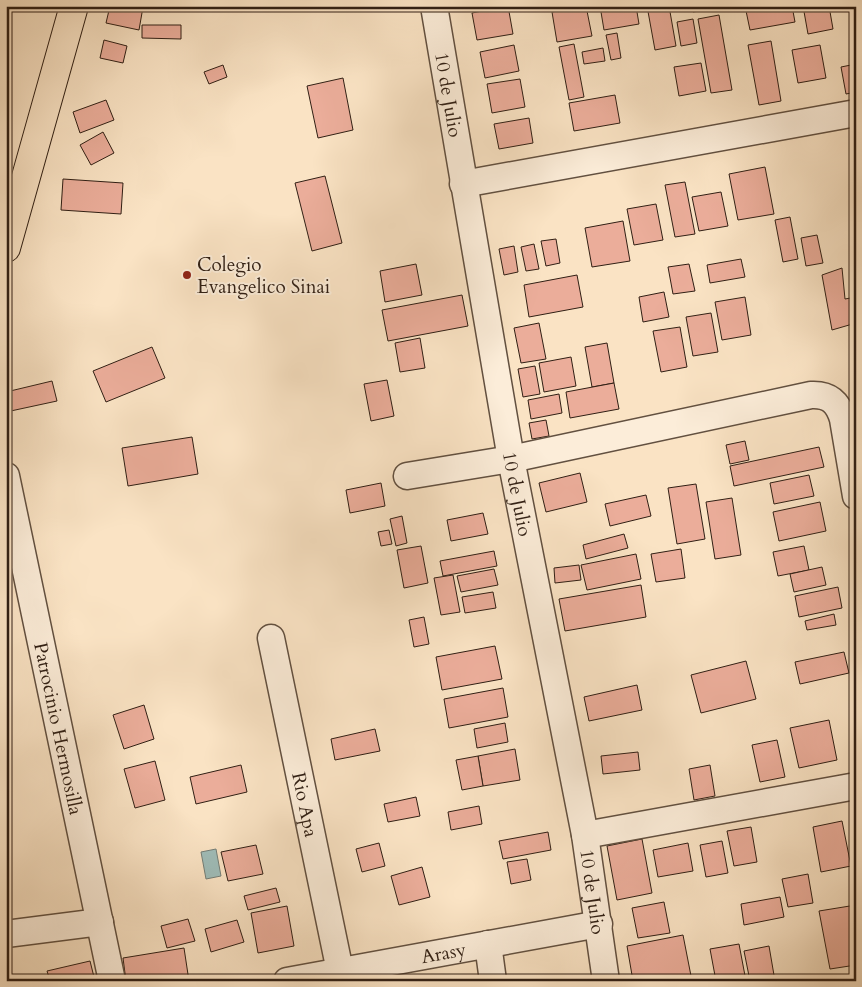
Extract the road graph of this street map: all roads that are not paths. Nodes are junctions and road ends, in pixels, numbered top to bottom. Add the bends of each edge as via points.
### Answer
1 (74, 6) edge
2 (434, 6) edge
3 (856, 113) edge
4 (463, 184) junction
5 (6, 248) edge
6 (512, 459) junction
7 (6, 476) edge
8 (407, 476) dead end
9 (856, 496) edge
10 (271, 638) dead end
11 (856, 786) edge
12 (585, 835) junction
13 (100, 922) junction
14 (598, 924) junction
15 (6, 934) edge
16 (488, 944) junction
17 (340, 971) junction
18 (112, 981) edge
19 (287, 981) edge
20 (493, 981) edge
21 (606, 981) edge

1 - 5 main road
2 - 4 street, 10 de Julio
3 - 4 street
4 - 6 street, 10 de Julio
6 - 8 street
6 - 9 street via 822,394 840,407
6 - 12 street, 10 de Julio
7 - 13 street, Patrocinio Hermosilla
10 - 17 street, Rio Apa
11 - 12 street
12 - 14 street, 10 de Julio
13 - 15 street
13 - 18 street, Patrocinio Hermosilla
14 - 16 street, Arasy
14 - 21 street, 10 de Julio
16 - 17 street, Arasy
16 - 20 street
17 - 19 street, Arasy

